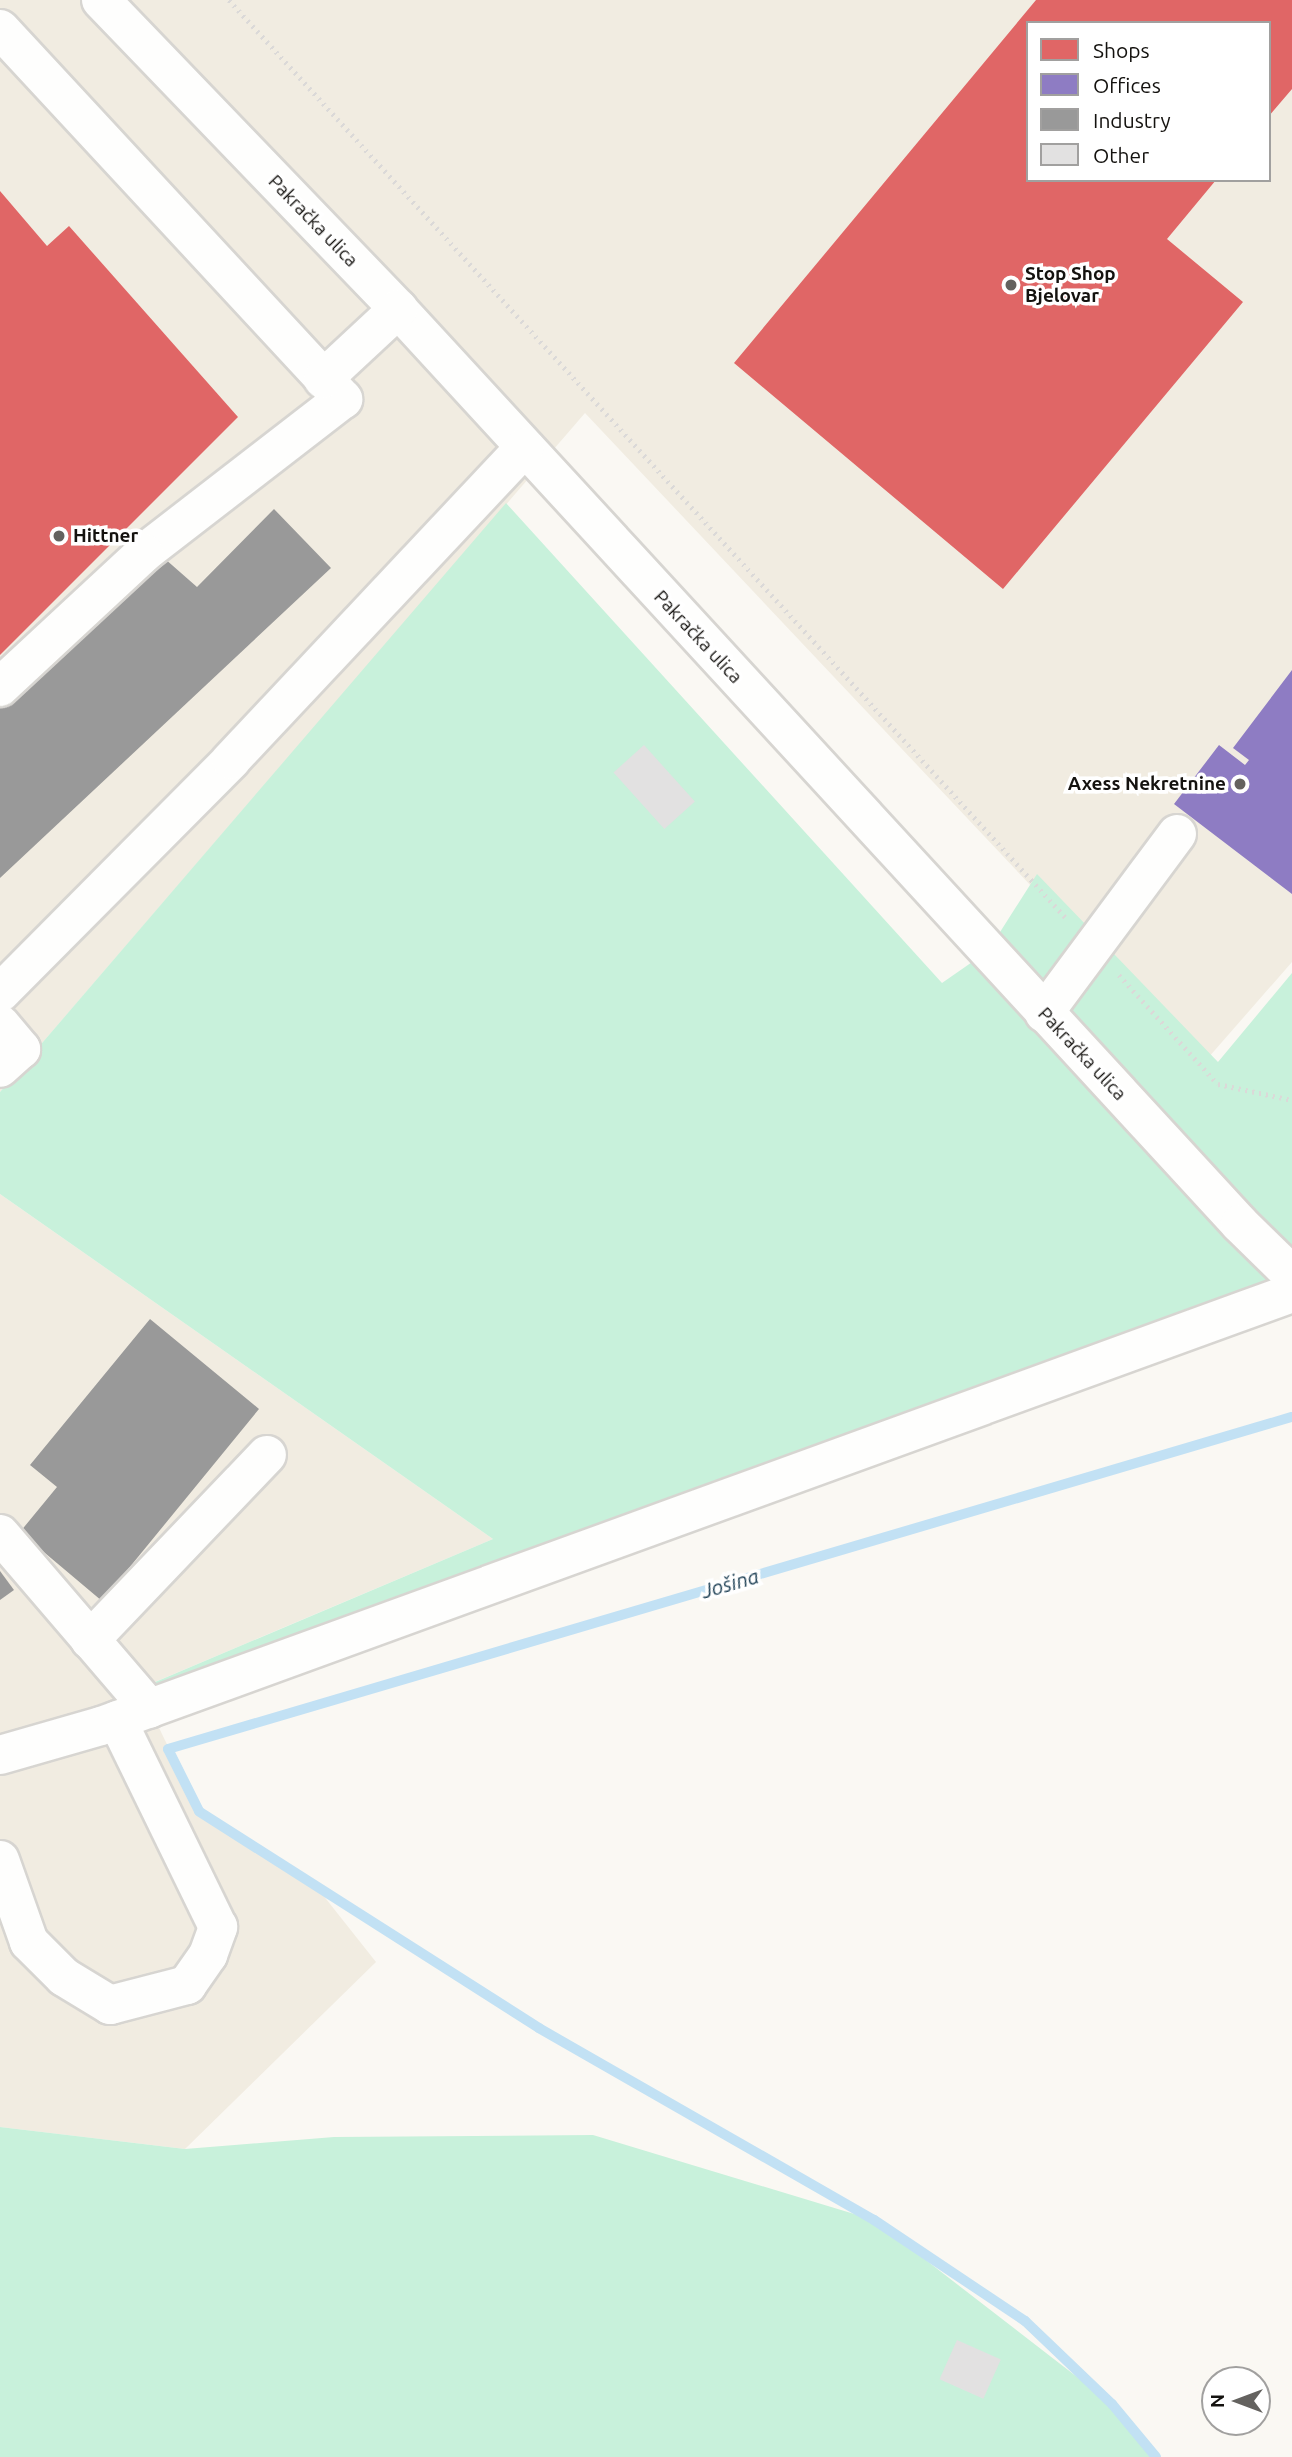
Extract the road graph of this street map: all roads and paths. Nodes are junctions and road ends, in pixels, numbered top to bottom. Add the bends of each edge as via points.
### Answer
1 (101, 0) edge
2 (229, 0) edge
3 (0, 29) edge
4 (398, 309) junction
5 (323, 379) junction
6 (525, 447) junction
7 (0, 687) edge
8 (1177, 834) dead end
9 (1074, 927) dead end
10 (1115, 972) dead end
11 (0, 993) edge
12 (1044, 1013) junction
13 (0, 1024) edge
14 (0, 1068) edge
15 (1292, 1100) edge
16 (1292, 1275) edge
17 (1292, 1293) edge
18 (267, 1455) dead end
19 (0, 1534) edge
20 (90, 1640) junction
21 (134, 1714) junction
22 (0, 1755) edge
23 (0, 1860) edge

1 - 4 street, Pakračka ulica
2 - 9 path
3 - 5 street
4 - 5 street
4 - 6 street, Pakračka ulica
5 - 7 street via 343,399 144,553
6 - 11 street via 231,760
6 - 12 street, Pakračka ulica
8 - 12 street
10 - 15 path via 1218,1084
12 - 16 street, Pakračka ulica via 1286,1274
13 - 14 street via 21,1049
17 - 21 street
18 - 20 street
19 - 20 street
20 - 21 street
21 - 22 street
21 - 23 street via 218,1927 208,1955 187,1985 110,2005 64,1977 29,1942

